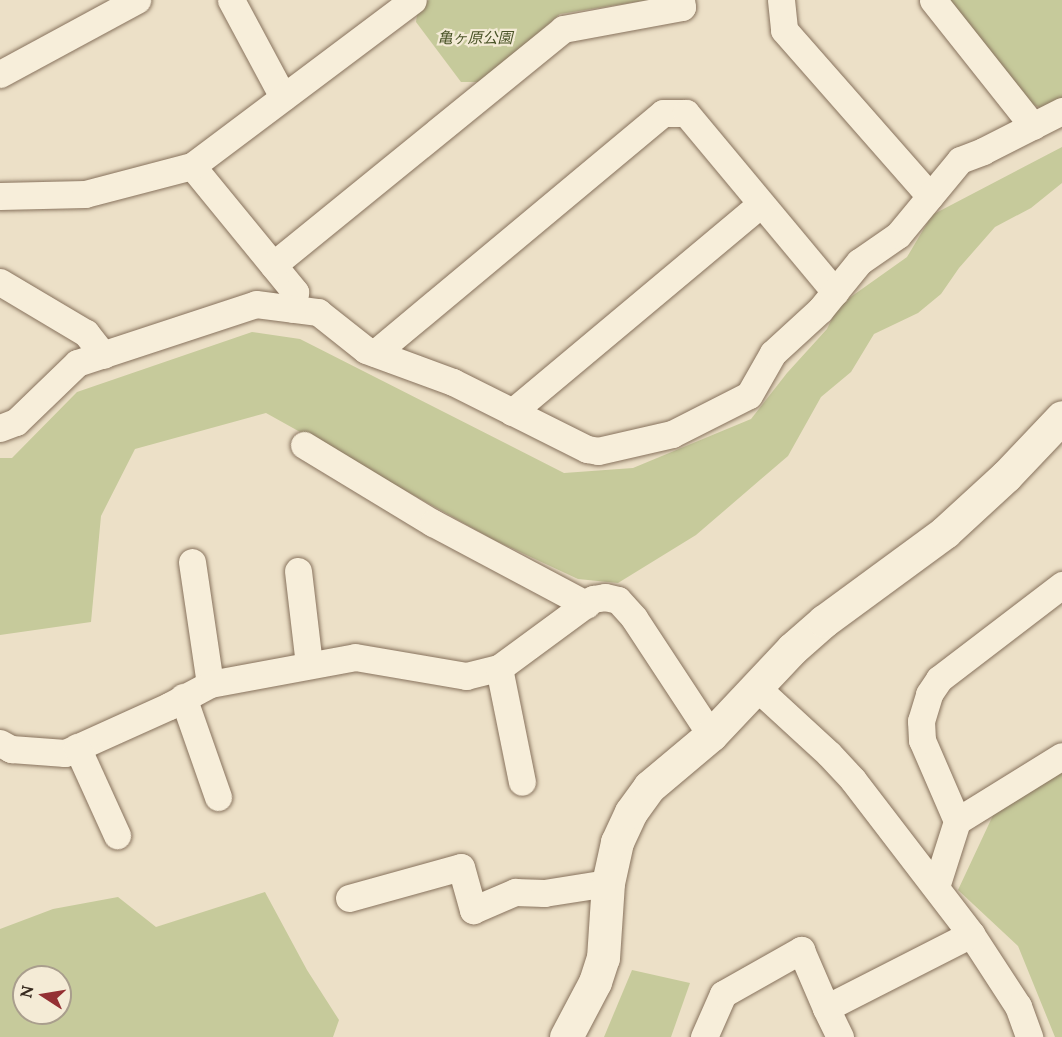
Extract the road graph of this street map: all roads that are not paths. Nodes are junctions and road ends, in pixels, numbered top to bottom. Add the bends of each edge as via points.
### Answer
1 (137, 0) edge
2 (231, 0) edge
3 (413, 0) edge
4 (681, 0) edge
5 (781, 0) edge
6 (933, 0) edge
7 (0, 74) edge
8 (284, 97) junction
9 (1062, 111) edge
10 (1033, 126) junction
11 (192, 166) junction
12 (0, 196) edge
13 (930, 196) junction
14 (761, 204) junction
15 (273, 265) junction
16 (0, 282) edge
17 (835, 292) junction
18 (292, 309) junction
19 (375, 353) junction
20 (103, 355) junction
21 (512, 412) junction
22 (1062, 417) edge
23 (0, 428) edge
24 (304, 445) dead end
25 (192, 562) dead end
26 (298, 571) dead end
27 (1062, 585) edge
28 (586, 605) junction
29 (309, 664) junction
30 (499, 668) junction
31 (210, 684) junction
32 (755, 686) junction
33 (183, 697) junction
34 (711, 735) junction
35 (0, 743) edge
36 (77, 747) junction
37 (1062, 756) edge
38 (522, 782) dead end
39 (218, 797) dead end
40 (957, 821) junction
41 (117, 835) dead end
42 (608, 883) junction
43 (936, 887) junction
44 (349, 898) dead end
45 (971, 934) junction
46 (826, 1008) junction
47 (566, 1037) edge
48 (704, 1037) edge
49 (840, 1037) edge
50 (1029, 1037) edge

1 - 7 street
2 - 8 street
3 - 8 street
4 - 15 street via 682,7 563,29
5 - 13 street via 784,30
6 - 10 street
8 - 11 street
9 - 10 street
10 - 13 street via 960,160
11 - 12 street via 85,194
11 - 15 street
13 - 17 street via 898,235 859,262
14 - 17 street
14 - 19 street via 686,113 663,113
14 - 21 street
15 - 18 street via 295,292
16 - 20 street via 87,333
17 - 21 street via 773,353 749,395 672,434 598,451
18 - 19 street via 318,312
18 - 20 street via 256,304
19 - 21 street via 453,382
20 - 23 street via 77,363 16,422
22 - 32 street via 945,532 824,621
24 - 28 street via 433,523
25 - 31 street
26 - 29 street
27 - 40 street via 939,679 929,694 921,722 922,740
28 - 30 street
28 - 34 street via 605,597 618,600
29 - 30 street via 355,657 466,676
29 - 31 street
30 - 38 street
31 - 33 street
32 - 34 street
32 - 43 street via 853,780
33 - 36 street
33 - 39 street
34 - 42 street via 650,787 631,812 617,842
35 - 36 street via 11,749 46,753 65,753
36 - 41 street
37 - 40 street
40 - 43 street
42 - 44 street via 544,893 515,892 473,910 461,867
42 - 47 street via 603,958
43 - 45 street
45 - 46 street
45 - 50 street via 1018,1006
46 - 48 street via 801,950 723,994
46 - 49 street

